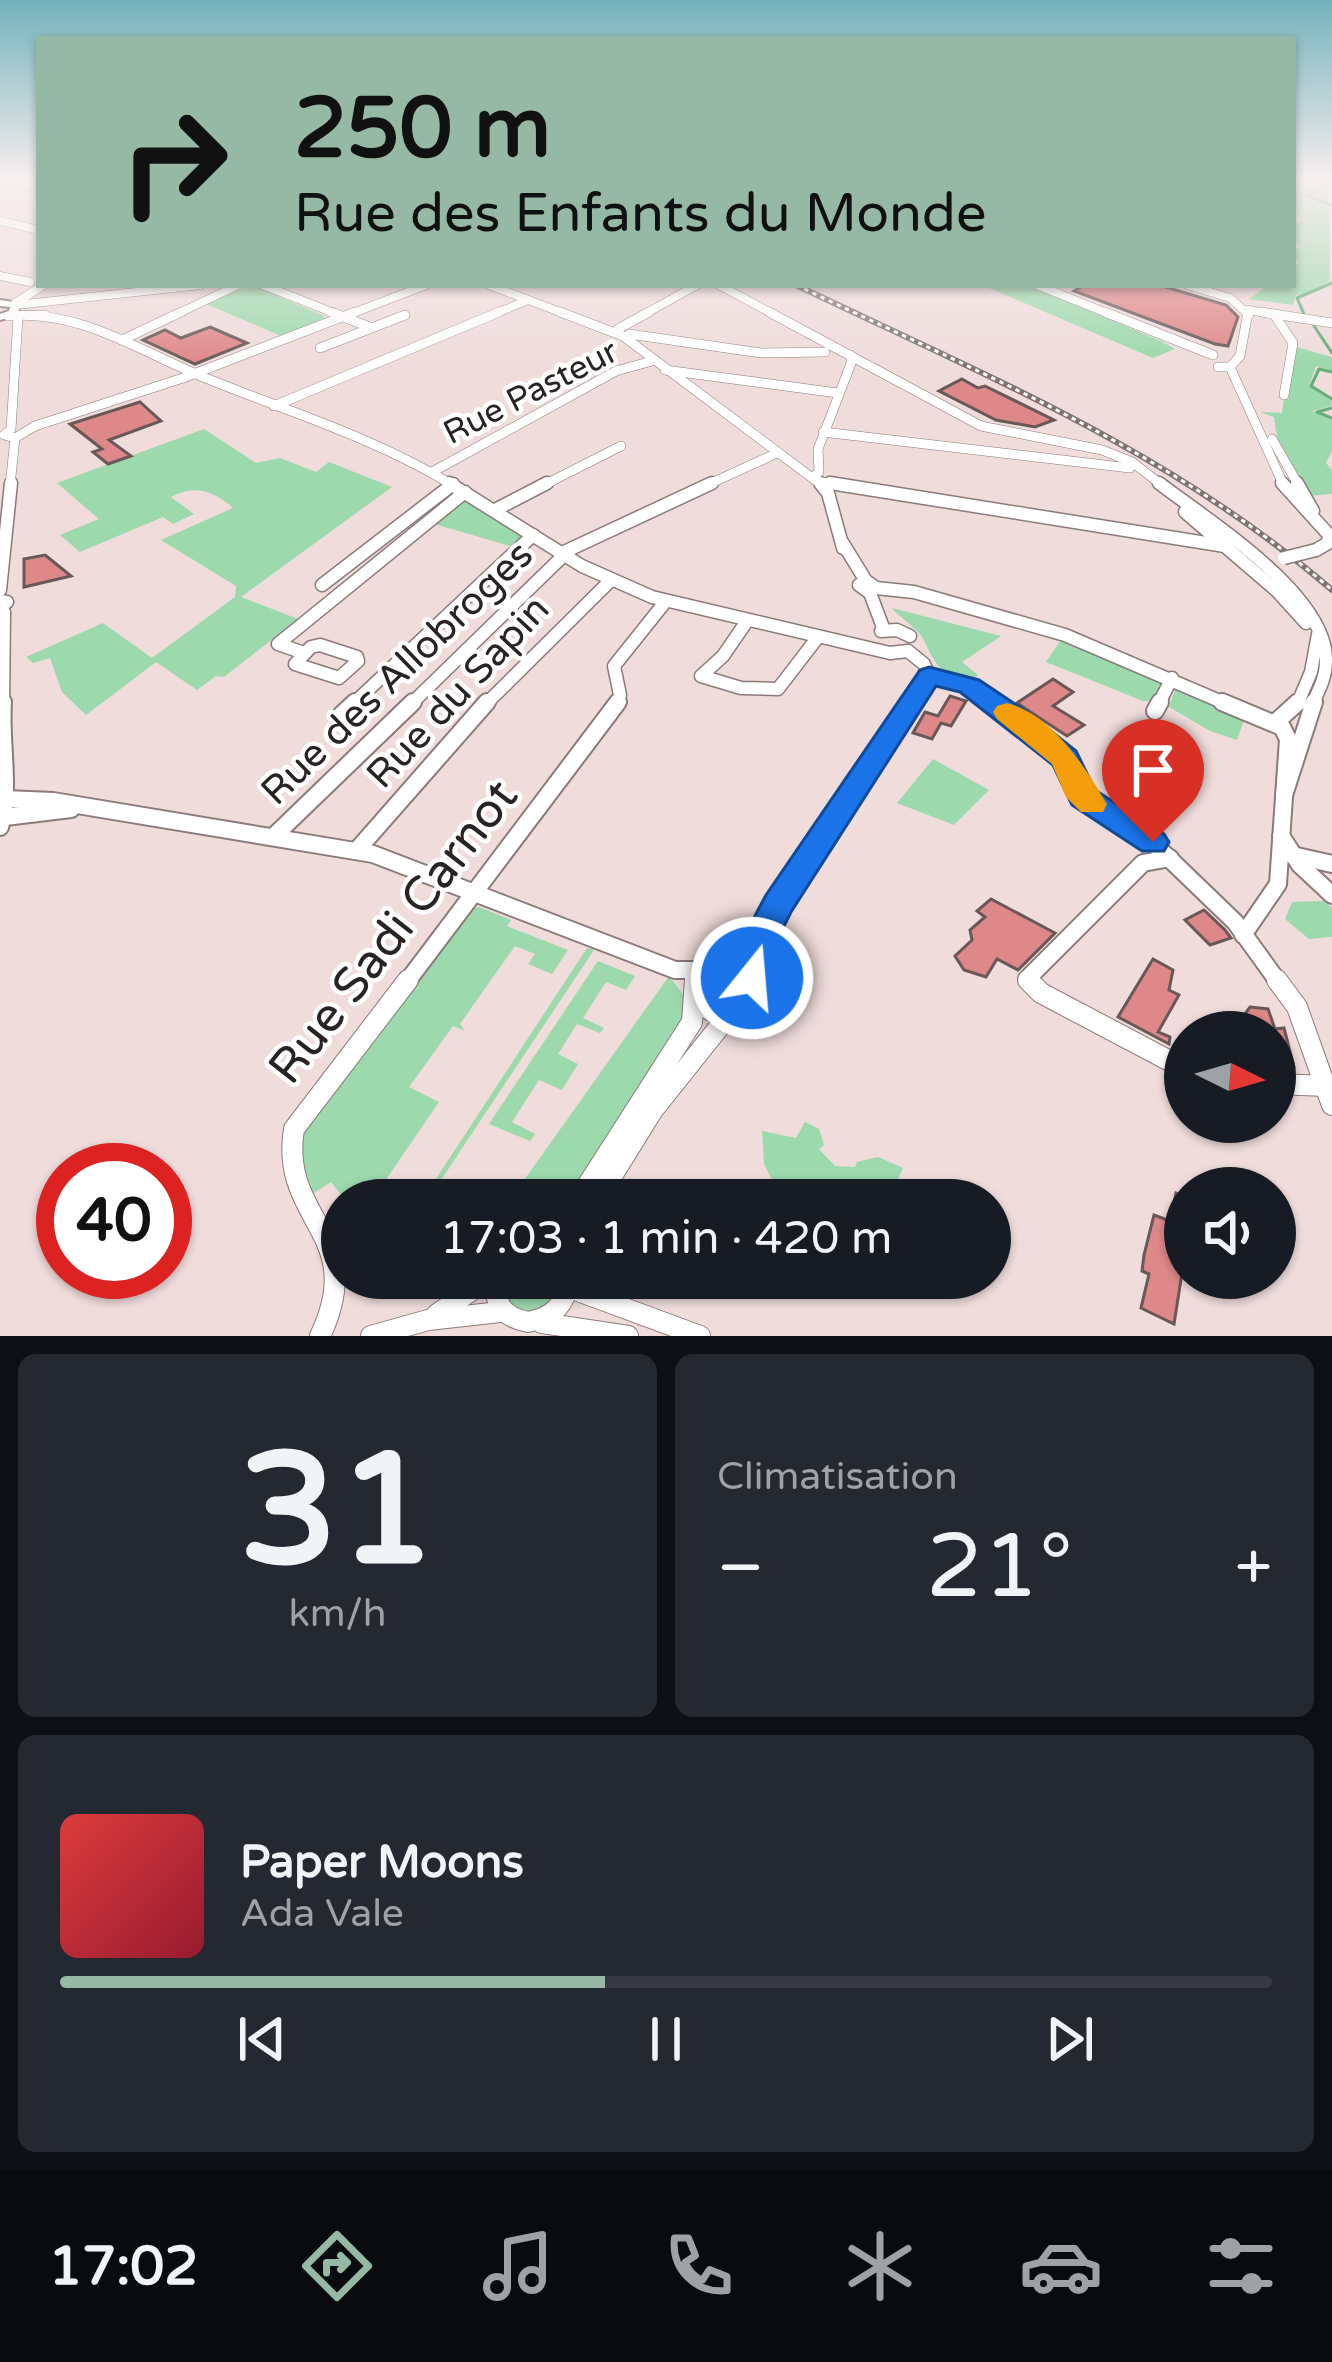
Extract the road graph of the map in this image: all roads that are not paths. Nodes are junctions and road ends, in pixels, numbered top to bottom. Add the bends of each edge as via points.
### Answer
1 (0, 276) edge
2 (30, 282) dead end
3 (40, 288) edge
4 (180, 288) edge
5 (232, 288) edge
6 (271, 288) edge
7 (418, 288) edge
8 (497, 288) edge
9 (685, 288) edge
10 (725, 288) edge
11 (1044, 288) edge
12 (1193, 288) edge
13 (528, 300) junction
14 (0, 303) edge
15 (11, 312) edge
16 (1248, 313) junction
17 (405, 315) dead end
18 (1271, 315) junction
19 (343, 316) junction
20 (1332, 322) edge
21 (372, 328) junction
22 (622, 332) junction
23 (122, 340) junction
24 (320, 348) dead end
25 (825, 352) dead end
26 (848, 358) junction
27 (652, 361) junction
28 (1227, 364) junction
29 (665, 370) junction
30 (194, 374) junction
31 (838, 393) junction
32 (1284, 395) dead end
33 (274, 406) junction
34 (7, 431) edge
35 (824, 432) junction
36 (1272, 439) dead end
37 (621, 446) dead end
38 (1105, 451) junction
39 (775, 454) junction
40 (1130, 467) junction
41 (434, 472) junction
42 (817, 479) junction
43 (459, 488) junction
44 (495, 511) junction
45 (1313, 511) dead end
46 (533, 535) junction
47 (1230, 542) junction
48 (563, 554) junction
49 (1278, 564) junction
50 (611, 580) junction
51 (322, 585) dead end
52 (877, 590) junction
53 (2, 599) edge
54 (665, 602) junction
55 (747, 621) junction
56 (1318, 636) junction
57 (818, 637) junction
58 (879, 638) junction
59 (4, 642) edge
60 (909, 644) junction
61 (304, 653) junction
62 (351, 669) junction
63 (929, 676) junction
64 (1307, 676) junction
65 (1, 678) edge
66 (1172, 678) junction
67 (379, 679) junction
68 (1323, 683) junction
69 (1155, 711) dead end
70 (340, 715) dead end
71 (1276, 722) junction
72 (1285, 795) junction
73 (3, 814) edge
74 (274, 837) junction
75 (1284, 848) junction
76 (357, 850) junction
77 (1166, 854) junction
78 (1332, 864) edge
79 (1279, 878) junction
80 (1326, 890) edge
81 (475, 892) junction
82 (778, 904) junction
83 (1244, 935) junction
84 (723, 963) junction
85 (675, 970) junction
86 (702, 970) junction
87 (752, 978) junction
88 (695, 996) junction
89 (728, 1016) junction
90 (1164, 1059) edge
91 (1296, 1087) edge
92 (1330, 1091) edge
93 (591, 1179) edge
94 (610, 1179) edge
95 (464, 1299) edge
96 (495, 1299) edge
97 (564, 1299) edge
98 (599, 1299) edge
99 (608, 1304) junction
100 (500, 1312) junction
101 (542, 1323) junction
102 (426, 1328) edge
103 (617, 1335) edge
104 (320, 1336) edge
105 (370, 1336) edge
106 (700, 1336) edge

1 - 2 street
3 - 15 street
4 - 15 street
5 - 23 street
6 - 19 street
7 - 19 street
8 - 13 street
9 - 22 street
10 - 26 street
11 - 28 street
12 - 16 street via 1228,297
13 - 22 street
13 - 33 street
14 - 15 main road
15 - 23 street
15 - 34 street
16 - 18 street
16 - 28 street via 1240,356
17 - 21 street
18 - 20 street
18 - 32 street via 1293,343
19 - 21 street
19 - 30 street
21 - 24 street
22 - 25 street via 761,353
22 - 27 street
23 - 30 street
26 - 31 street
26 - 38 street via 987,428
27 - 29 street
27 - 41 street, Rue Pasteur via 616,371
28 - 49 street, bridge via 1287,493 1329,536 1316,550
29 - 31 street
29 - 39 street
30 - 33 street
30 - 34 street
31 - 35 street
33 - 41 street
34 - 53 street
35 - 40 street
35 - 42 street
36 - 45 street
37 - 44 street
38 - 40 street
38 - 47 street via 1142,468
39 - 42 street
39 - 48 street, Rue des Allobroges
40 - 47 street
41 - 43 street
42 - 47 street
42 - 52 street via 854,578
43 - 44 street
43 - 51 street
43 - 61 street via 278,644
44 - 46 street
46 - 48 street
46 - 67 street
47 - 49 street
47 - 56 street
48 - 50 street
48 - 74 street, Rue des Allobroges
49 - 56 street
50 - 54 street
50 - 76 street, Rue du Sapin via 508,678
52 - 58 street
52 - 60 street via 890,594 888,613
52 - 66 street via 1055,632
53 - 59 street
54 - 55 street
54 - 81 street, Rue Sadi Carnot via 614,665 615,711
55 - 57 street
55 - 57 street via 701,676 778,689
56 - 64 street
56 - 68 street via 1327,656
57 - 58 street
58 - 60 street
58 - 60 street via 890,653
59 - 65 street
60 - 63 street
61 - 62 street via 317,645 357,657
61 - 62 street via 296,665 337,678
62 - 67 street
63 - 77 street via 969,686 1016,719 1065,759 1083,797
63 - 82 street
64 - 68 street
64 - 71 street via 1290,716
65 - 73 street
66 - 69 street
66 - 71 street
67 - 70 street
68 - 72 street
71 - 72 street via 1287,735
72 - 75 street
73 - 74 street via 78,808
74 - 76 street
75 - 78 street
75 - 79 street
75 - 80 street
76 - 81 street
77 - 83 street
77 - 90 street via 1143,863 1028,976 1041,993
79 - 80 street via 1297,875
79 - 83 street
81 - 85 street
81 - 104 street, Rue Sadi Carnot via 291,1136 291,1166 333,1257 340,1295
82 - 84 street
82 - 87 street via 756,948
83 - 92 street via 1299,1012
84 - 86 street
84 - 87 street
85 - 86 street
85 - 88 street
86 - 88 street
87 - 89 street via 754,1000
88 - 89 street via 707,1011
88 - 93 street via 692,1022
89 - 94 street
91 - 92 street
95 - 102 street
96 - 100 street
97 - 101 street
98 - 99 street
99 - 103 street
99 - 106 street
100 - 101 street via 519,1324
100 - 102 street
101 - 103 street
102 - 105 street

